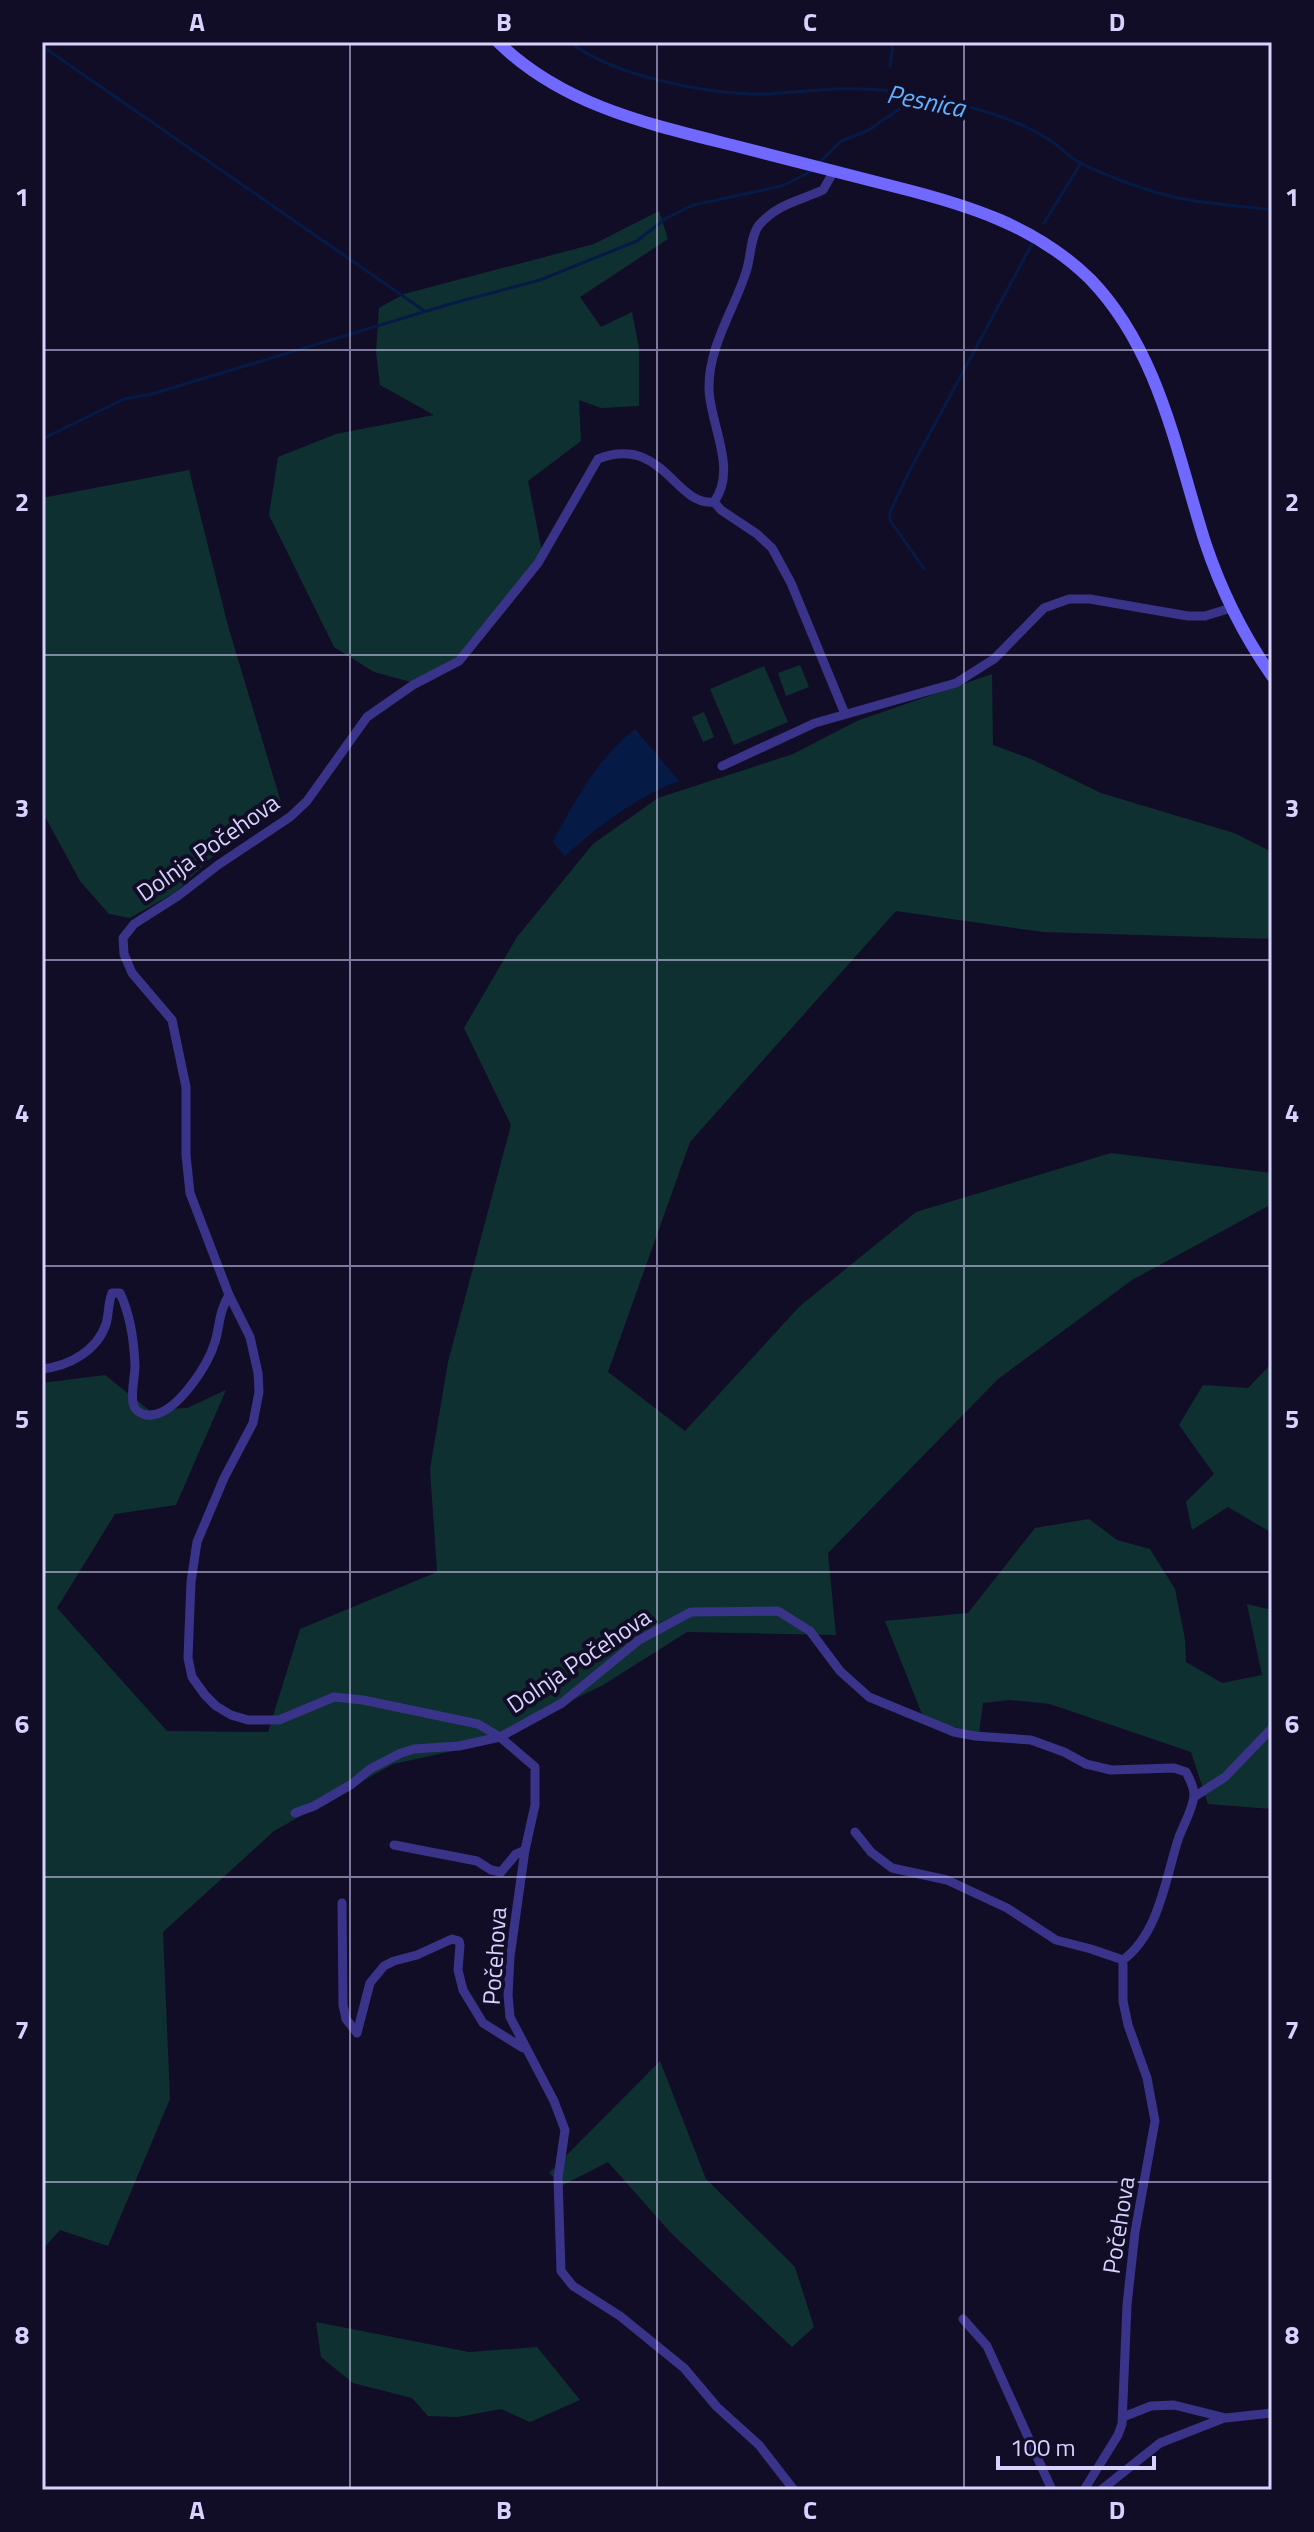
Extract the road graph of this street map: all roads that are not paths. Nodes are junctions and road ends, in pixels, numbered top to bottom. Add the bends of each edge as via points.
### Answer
1 (498, 42) edge
2 (827, 169) junction
3 (714, 502) junction
4 (1231, 608) junction
5 (1272, 676) edge
6 (845, 714) junction
7 (722, 766) dead end
8 (229, 1295) junction
9 (42, 1369) edge
10 (1272, 1728) edge
11 (500, 1737) junction
12 (1194, 1797) junction
13 (295, 1813) dead end
14 (855, 1832) dead end
15 (394, 1845) dead end
16 (525, 1850) junction
17 (342, 1903) dead end
18 (1123, 1960) junction
19 (533, 2060) junction
20 (963, 2319) dead end
21 (1272, 2413) edge
22 (1123, 2417) junction
23 (1226, 2418) junction
24 (794, 2490) edge
25 (1052, 2490) edge
26 (1084, 2490) edge
27 (1101, 2490) edge

1 - 2 main road via 547,81 603,109
2 - 3 street via 823,190 779,207 756,228 711,370 709,389 723,471
2 - 4 main road via 994,216 1053,248 1099,289 1126,326 1155,383
3 - 6 street, Dolnja Počehova via 772,548
3 - 8 street, Dolnja Počehova via 704,502 636,454 598,459 538,563 459,661 367,717 290,817 126,933 124,954 132,973 172,1020 186,1087 190,1193
4 - 5 main road
4 - 6 street via 1188,616 1069,599 1044,608 994,659 956,683
6 - 7 street
8 - 9 street via 206,1362 186,1392 163,1411 150,1415 135,1408 130,1327 120,1293 112,1293 99,1339 71,1362
8 - 11 street, Dolnja Počehova via 250,1337 259,1392 253,1423 197,1542 188,1658 192,1677 216,1706 248,1720 279,1720 334,1697 478,1724
10 - 12 street via 1225,1777
11 - 12 street, Dolnja Počehova via 562,1703 639,1640 691,1612 778,1611 810,1631 840,1671 869,1697 954,1732 1031,1740 1111,1770 1174,1768 1186,1772
11 - 13 street via 401,1753
11 - 16 street, Počehova via 537,1774
12 - 18 street via 1151,1922
14 - 18 street via 892,1868 947,1880 1007,1908 1056,1940
15 - 16 street, Počehova via 477,1861 501,1872
16 - 19 street, Počehova via 508,1995 510,2017
17 - 19 street, Počehova via 343,2005 357,2033 370,1983 384,1966 452,1939 460,1945 463,1990 483,2023 518,2043
18 - 22 street, Počehova via 1125,2013 1155,2121 1127,2305
19 - 24 street, Počehova via 565,2130 558,2178 562,2275 684,2368 759,2445
20 - 25 street via 987,2346
21 - 23 street
22 - 23 street via 1151,2406 1174,2405
22 - 26 street, Počehova via 1118,2435
23 - 27 street via 1160,2443

